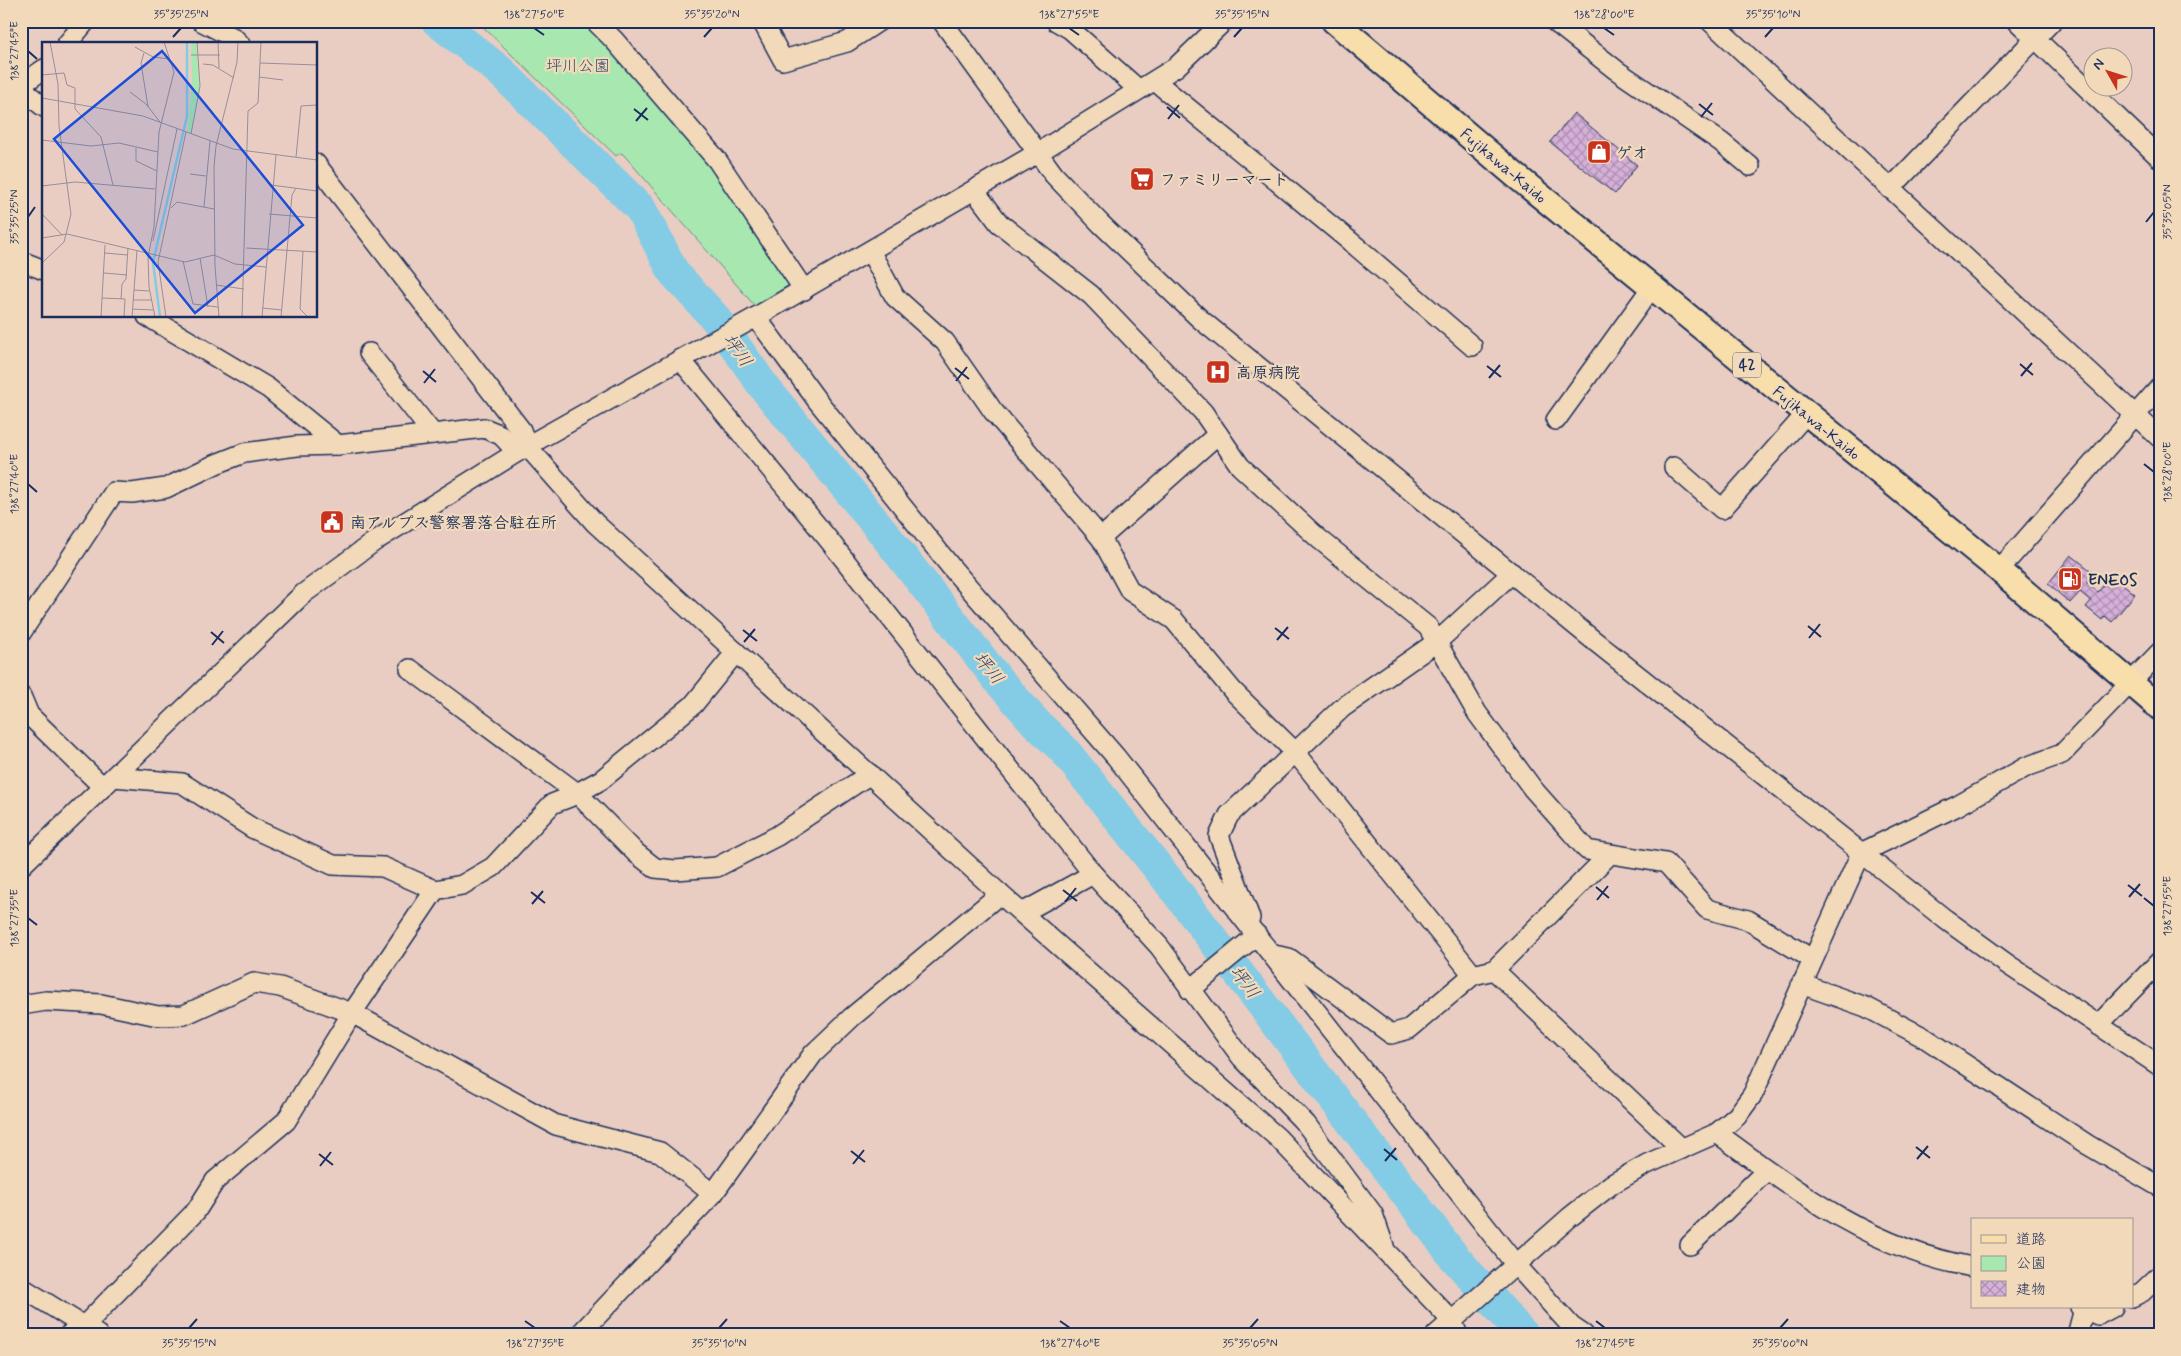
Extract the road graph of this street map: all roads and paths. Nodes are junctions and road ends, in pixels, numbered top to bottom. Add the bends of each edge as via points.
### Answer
1 (86, 21) edge
2 (201, 21) edge
3 (595, 21) edge
4 (762, 21) edge
5 (879, 21) edge
6 (942, 21) edge
7 (1056, 21) edge
8 (1224, 21) edge
9 (1334, 21) edge
10 (1554, 21) edge
11 (1710, 21) edge
12 (2017, 21) edge
13 (2052, 21) edge
14 (2035, 38) junction
15 (69, 42) edge
16 (238, 42) edge
17 (42, 69) edge
18 (21, 85) edge
19 (1147, 85) junction
20 (21, 89) edge
21 (42, 105) edge
22 (1039, 152) junction
23 (2160, 158) edge
24 (1750, 166) dead end
25 (318, 167) edge
26 (1890, 189) junction
27 (974, 190) junction
28 (870, 251) junction
29 (21, 261) edge
30 (42, 269) edge
31 (1652, 287) junction
32 (804, 290) junction
33 (149, 318) edge
34 (752, 320) junction
35 (1472, 346) dead end
36 (369, 353) dead end
37 (684, 357) junction
38 (2160, 387) edge
39 (1806, 414) junction
40 (2134, 414) junction
41 (1556, 420) dead end
42 (433, 434) junction
43 (1218, 434) junction
44 (2160, 438) edge
45 (338, 445) junction
46 (522, 449) junction
47 (1674, 467) dead end
48 (1101, 538) junction
49 (1999, 570) junction
50 (1512, 573) junction
51 (21, 633) edge
52 (1438, 641) junction
53 (736, 652) junction
54 (2160, 652) edge
55 (410, 669) dead end
56 (2131, 683) junction
57 (21, 696) edge
58 (2160, 708) edge
59 (1296, 753) junction
60 (870, 774) junction
61 (109, 782) junction
62 (577, 793) junction
63 (1861, 853) junction
64 (1610, 854) junction
65 (21, 866) edge
66 (1093, 874) junction
67 (435, 890) junction
68 (1000, 894) junction
69 (1022, 913) junction
70 (1252, 939) junction
71 (1273, 955) junction
72 (1812, 959) junction
73 (2160, 961) edge
74 (1494, 970) junction
75 (1473, 975) junction
76 (1802, 984) junction
77 (1195, 986) junction
78 (21, 1005) edge
79 (352, 1013) junction
80 (2098, 1025) junction
81 (2160, 1066) edge
82 (1717, 1133) junction
83 (1682, 1149) junction
84 (1768, 1170) junction
85 (2160, 1187) edge
86 (713, 1194) junction
87 (1690, 1245) dead end
88 (1386, 1252) junction
89 (1971, 1267) edge
90 (1511, 1269) junction
91 (2160, 1275) edge
92 (21, 1288) edge
93 (2134, 1296) edge
94 (2082, 1308) edge
95 (2111, 1308) edge
96 (1455, 1328) edge
97 (83, 1332) edge
98 (579, 1335) edge
99 (1436, 1335) edge
100 (1584, 1335) edge
101 (2077, 1335) edge

1 - 15 street
2 - 16 street
3 - 32 street via 717,160
4 - 5 street via 783,60 847,42
6 - 22 street
7 - 19 street
8 - 19 street via 1176,67
9 - 31 main road, Fujikawa-Kaido / 42
10 - 24 street via 1616,70 1721,142
11 - 26 street
12 - 14 street
13 - 14 street
14 - 23 street
14 - 26 street
17 - 18 street
19 - 22 street
19 - 35 street via 1357,247
20 - 21 street
22 - 27 street
22 - 50 street via 1054,175 1101,224 1200,318
25 - 46 street via 521,430
26 - 40 street
27 - 28 street
27 - 43 street via 1000,223 1091,295 1203,412
28 - 32 street
28 - 48 street via 895,297 945,342 993,411
29 - 30 street
31 - 39 main road, Fujikawa-Kaido / 42
31 - 41 street
32 - 34 street
33 - 45 street via 268,388
34 - 37 street
34 - 70 street via 951,567 1116,757
36 - 42 street
37 - 46 street
37 - 66 street
38 - 40 street
39 - 47 street via 1722,509
39 - 49 main road, Fujikawa-Kaido / 42
40 - 44 street
40 - 49 street
42 - 45 street
42 - 46 street via 484,428
43 - 48 street
43 - 52 street via 1240,466 1318,538 1428,627
45 - 51 street via 244,453 166,488 114,492
46 - 53 street via 595,523
46 - 61 street via 375,541 303,594
48 - 59 street via 1130,591 1174,620 1233,691
49 - 56 main road, Fujikawa-Kaido / 42
50 - 52 street
50 - 63 street
52 - 59 street via 1342,708
52 - 64 street via 1477,713 1533,788 1587,850
53 - 60 street
53 - 62 street via 693,705 602,780
54 - 56 street
55 - 62 street
56 - 58 main road, Fujikawa-Kaido / 42
56 - 63 street via 2062,754 2026,766 1957,806
57 - 61 street via 29,715
59 - 70 street via 1229,815 1219,836
59 - 75 street
60 - 62 street via 777,836 717,867 682,870 655,868
60 - 68 street
61 - 65 street
61 - 67 street via 182,783 252,828 333,865 384,867
62 - 67 street via 552,804 493,867 462,885
63 - 72 street
63 - 80 street via 2007,964
64 - 72 street via 1666,863 1708,909 1748,920
64 - 74 street
66 - 69 street
66 - 77 street
67 - 79 street
68 - 69 street
68 - 86 street via 852,1017 813,1054
69 - 88 street via 1278,1138
70 - 71 street
70 - 77 street
71 - 75 street via 1289,958 1391,1034 1409,1029
71 - 90 street
72 - 76 street
73 - 80 street
74 - 75 street
74 - 83 street
76 - 82 street via 1753,1094 1737,1116
76 - 85 street via 1866,1007 1925,1038 2088,1145
77 - 88 street via 1242,1058 1306,1124 1373,1214
78 - 79 street via 46,1001 101,1004 158,1016 184,1015 254,983 280,987
79 - 86 street via 556,1125 660,1152
79 - 97 street via 286,1121 215,1181 196,1211
80 - 81 street
82 - 83 street
82 - 84 street
83 - 90 street via 1612,1184
84 - 87 street
84 - 89 street via 1795,1191 1848,1222 1911,1252
86 - 98 street
88 - 96 street
90 - 96 street via 1478,1298
90 - 100 street
91 - 93 street
92 - 97 street
94 - 95 street via 2098,1315
94 - 101 street
96 - 99 street

